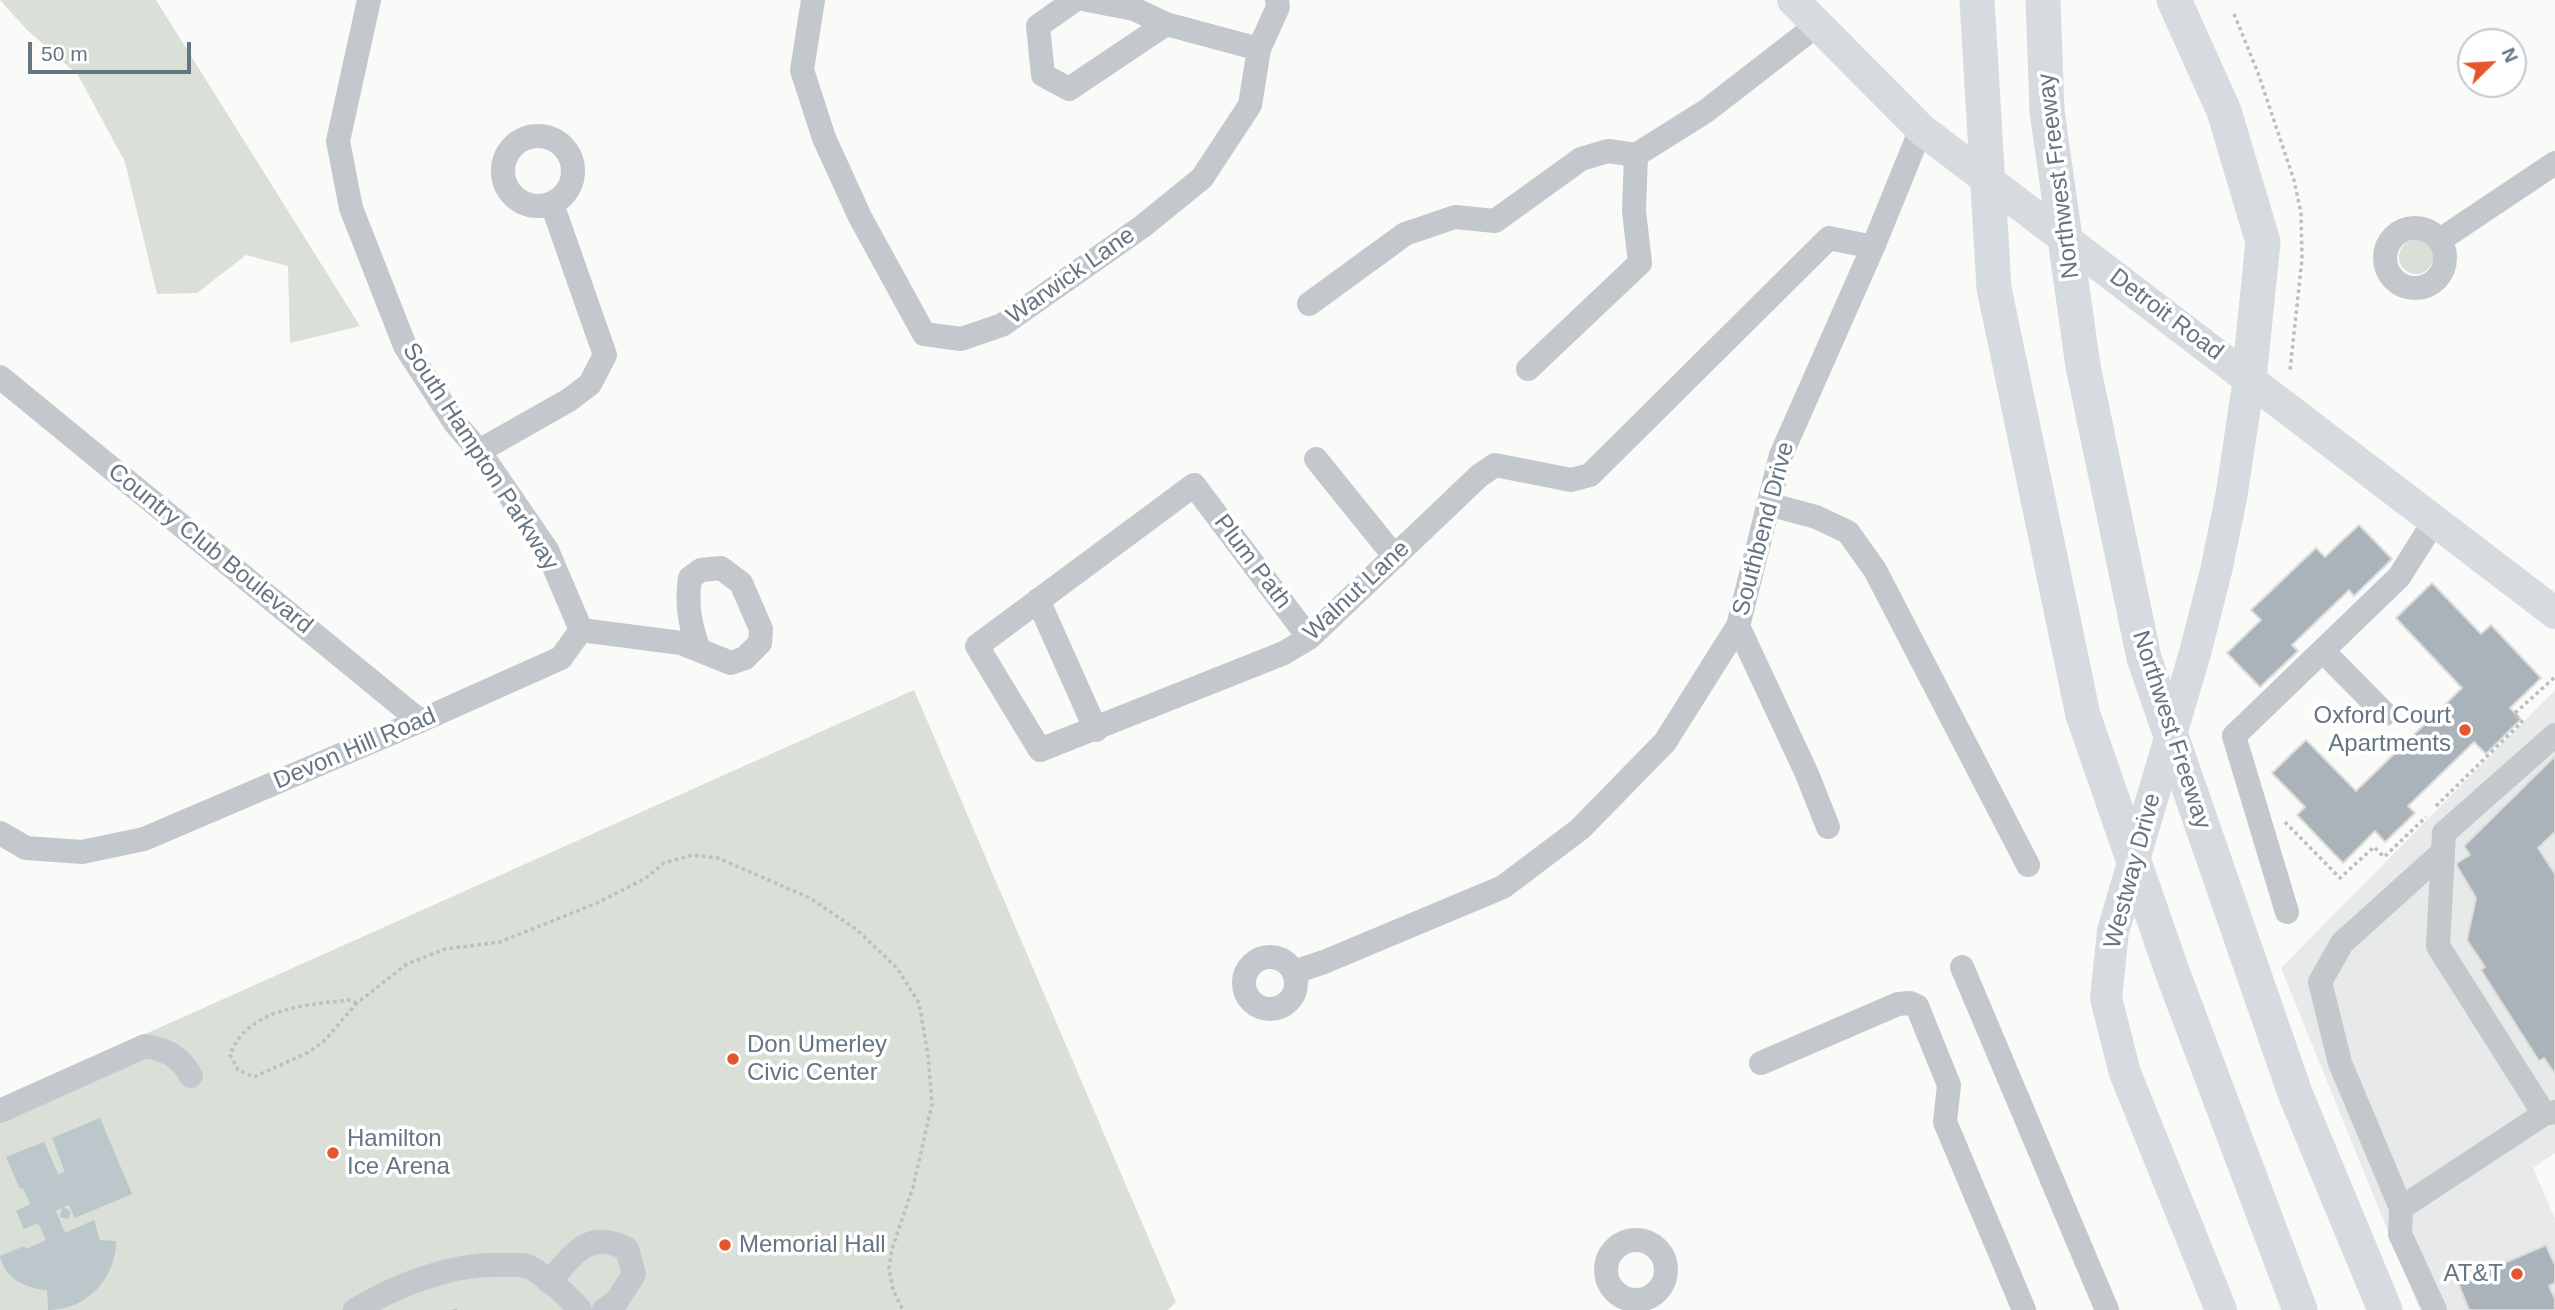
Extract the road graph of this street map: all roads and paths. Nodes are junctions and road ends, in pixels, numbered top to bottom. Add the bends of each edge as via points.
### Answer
1 (369, 0) edge
2 (813, 0) edge
3 (1075, 0) edge
4 (1087, 0) edge
5 (1277, 0) edge
6 (1793, 0) edge
7 (1977, 0) edge
8 (2043, 0) edge
9 (2174, 0) edge
10 (2234, 14) dead end
11 (1166, 24) junction
12 (1816, 25) junction
13 (1259, 49) junction
14 (1933, 138) junction
15 (1636, 155) junction
16 (2555, 163) edge
17 (552, 204) dead end
18 (2440, 240) dead end
19 (1873, 247) junction
20 (1309, 304) dead end
21 (1528, 369) dead end
22 (2290, 370) dead end
23 (0, 377) edge
24 (2249, 379) junction
25 (479, 452) junction
26 (1316, 459) dead end
27 (1194, 485) joint
28 (1768, 504) junction
29 (2435, 520) junction
30 (1395, 557) junction
31 (1038, 600) junction
32 (2555, 612) edge
33 (1738, 626) junction
34 (581, 630) junction
35 (1309, 638) junction
36 (699, 650) dead end
37 (2323, 651) junction
38 (2555, 677) edge
39 (2385, 714) dead end
40 (420, 721) junction
41 (1096, 730) junction
42 (2555, 735) edge
43 (2282, 819) dead end
44 (1828, 827) dead end
45 (0, 833) edge
46 (2443, 852) junction
47 (2028, 865) dead end
48 (2287, 912) dead end
49 (1962, 967) dead end
50 (1294, 972) dead end
51 (358, 1003) junction
52 (1761, 1063) dead end
53 (191, 1076) dead end
54 (0, 1111) edge
55 (2549, 1113) edge
56 (2401, 1208) junction
57 (549, 1282) junction
58 (355, 1310) edge
59 (580, 1310) edge
60 (604, 1310) edge
61 (903, 1310) edge
62 (2024, 1310) edge
63 (2107, 1310) edge
64 (2221, 1310) edge
65 (2300, 1310) edge
66 (2385, 1310) edge
67 (2435, 1310) edge

1 - 25 street, South Hampton Parkway via 338,141 351,208 405,346
2 - 13 street, Warwick Lane via 802,70 829,149 859,217 924,334 961,339 1002,325 1143,226 1202,178 1250,105
3 - 11 street via 1038,26 1043,75 1069,89
4 - 11 street via 1134,9
5 - 13 street, Warwick Lane
6 - 12 main road, Detroit Road
7 - 65 highway via 1994,288 2083,715 2173,974
8 - 66 highway, Northwest Freeway via 2048,111 2082,366 2144,658 2295,1093
9 - 24 highway via 2224,111 2263,242
10 - 22 path via 2283,145 2301,213 2302,259
11 - 13 street
12 - 14 main road, Detroit Road
12 - 15 street via 1706,111
14 - 19 street, Southbend Drive
14 - 24 main road, Detroit Road
15 - 20 street via 1608,151 1581,159 1495,221 1455,217 1405,234
15 - 21 street via 1634,211 1640,263
16 - 18 street
17 - 25 street via 605,355 590,384
19 - 28 street, Southbend Drive via 1781,455
19 - 30 street, Walnut Lane via 1829,237 1590,475 1571,480 1495,465
23 - 40 street, Country Club Boulevard
24 - 29 main road, Detroit Road
24 - 64 main road, Westway Drive via 2216,571 2117,915 2106,998 2122,1060
25 - 34 street, South Hampton Parkway via 547,550
26 - 30 street
27 - 31 street, Walnut Lane
27 - 35 street, Plum Path
28 - 33 street, Southbend Drive
28 - 47 street via 1816,517 1848,532 1875,570
29 - 32 main road, Detroit Road
29 - 37 street via 2399,577
30 - 35 street, Walnut Lane
31 - 41 street
31 - 41 street, Walnut Lane via 978,646 1040,750
33 - 44 street
33 - 50 street, Southbend Drive via 1665,742 1580,829 1503,887
34 - 36 street via 681,643
34 - 40 street, Devon Hill Road via 561,658
35 - 41 street, Walnut Lane via 1284,653
37 - 39 street
37 - 48 street via 2234,736
38 - 43 path via 2514,715 2522,722 2384,857 2374,847 2340,878
40 - 45 street, Devon Hill Road via 144,839 82,852 26,848
42 - 46 street via 2444,833
46 - 55 street via 2438,946
46 - 56 street via 2342,943 2319,982 2340,1063
49 - 63 street
51 - 51 path via 348,1000 292,1007 260,1020 235,1041 230,1055 238,1070 254,1077 309,1052
51 - 61 path via 407,964 445,949 500,942 597,903 646,878 664,863 692,855 718,858 810,898 856,929 897,968 919,1003 932,1104 889,1268
52 - 62 street via 1898,1004 1917,1006 1949,1085 1945,1122
53 - 54 street via 184,1063 167,1050 145,1046
55 - 56 street
56 - 67 street via 2400,1234
57 - 58 street via 527,1266 491,1265 437,1273 379,1295
57 - 59 street via 572,1298
57 - 60 street via 578,1250 610,1240 627,1249 634,1274 617,1301

